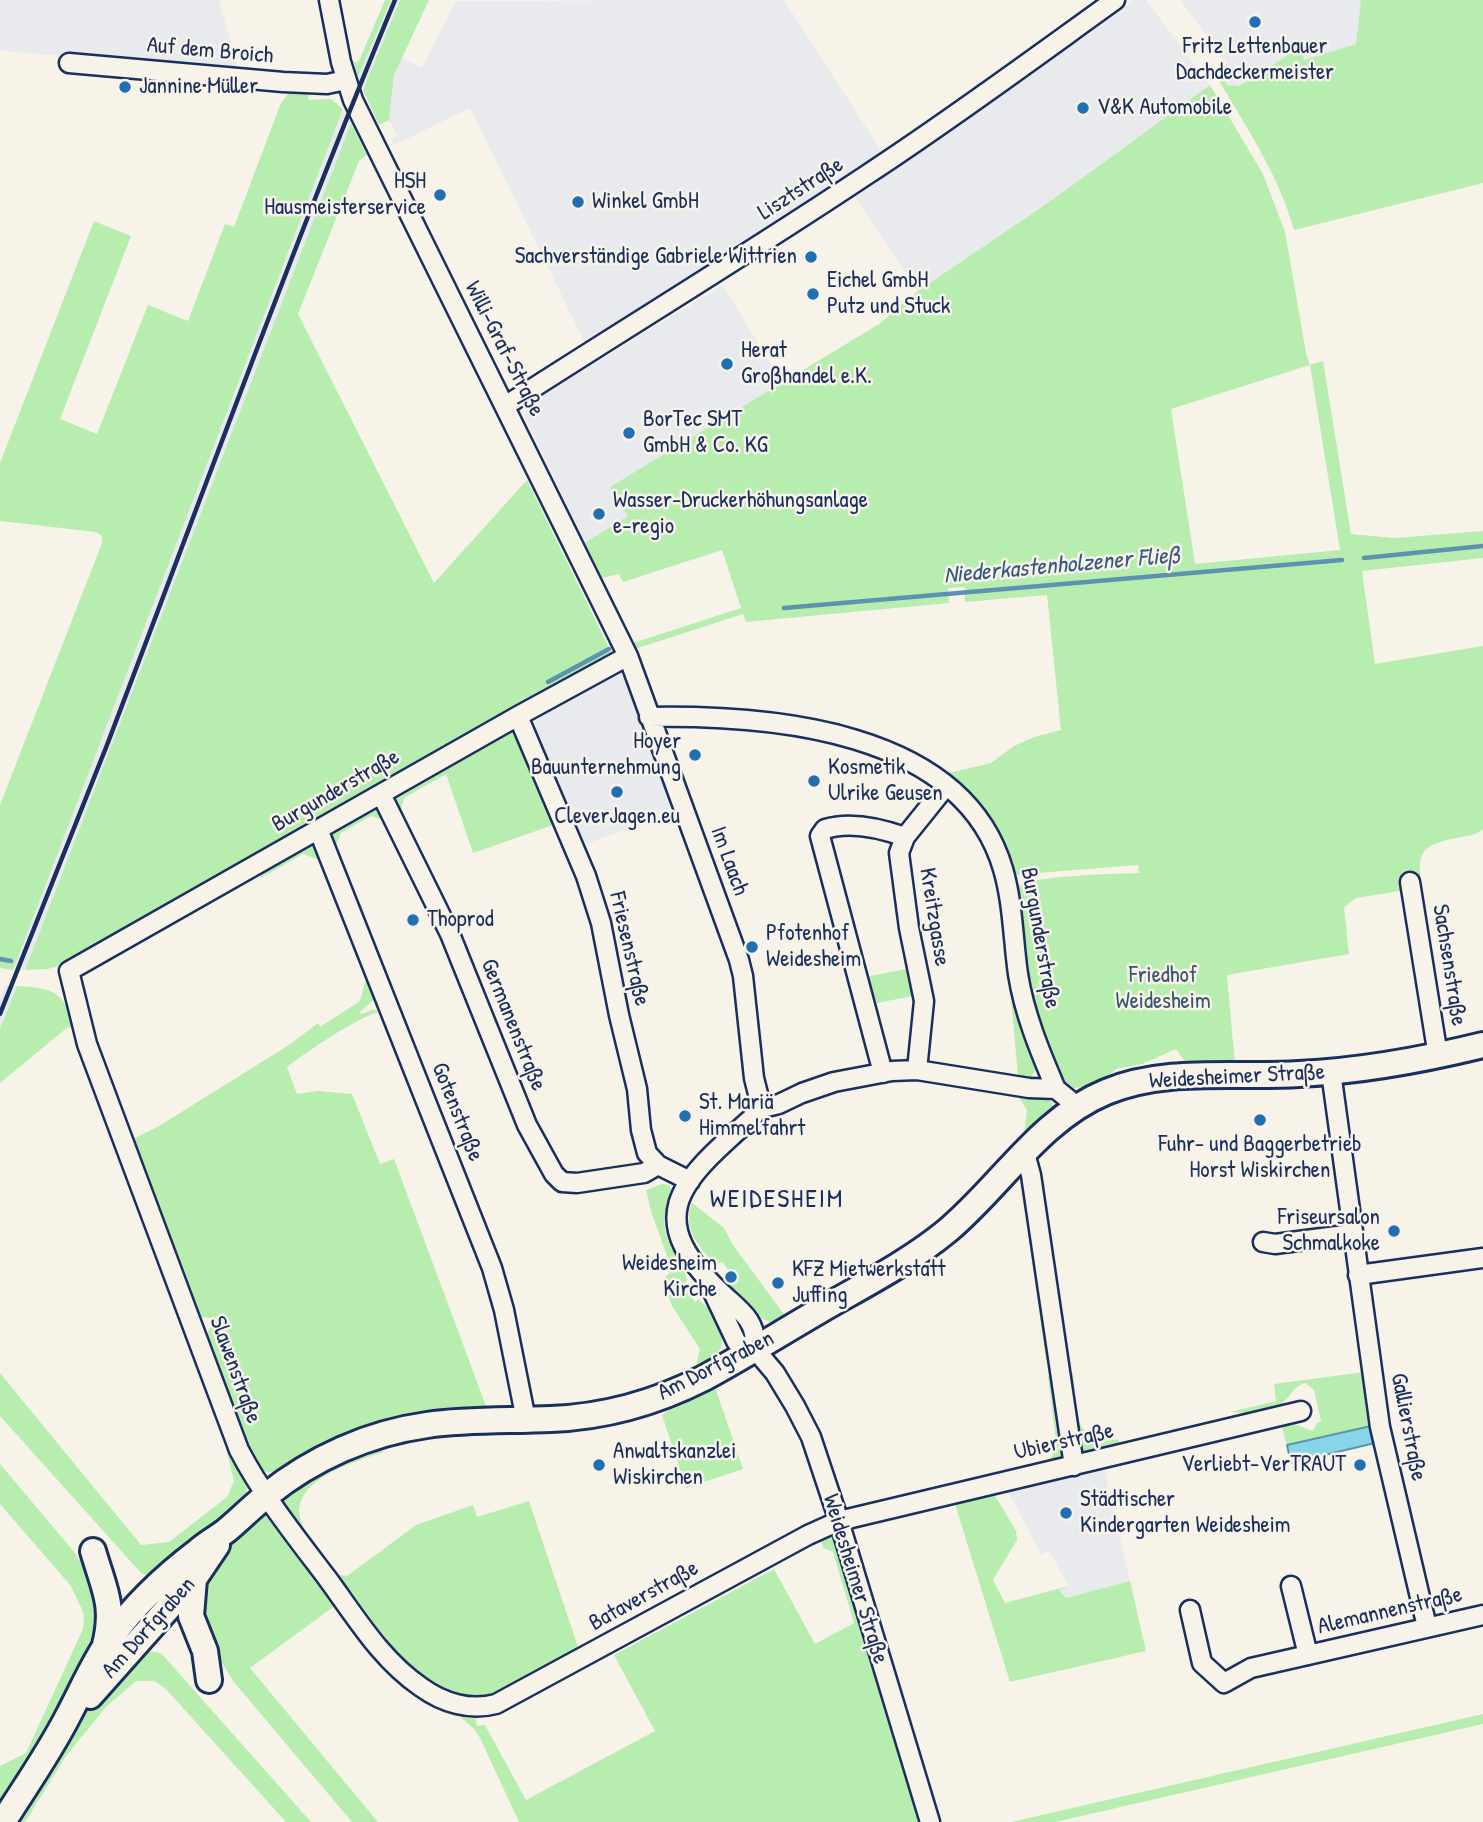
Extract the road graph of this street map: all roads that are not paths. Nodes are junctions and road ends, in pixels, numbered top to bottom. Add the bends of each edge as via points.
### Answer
1 (329, 0) edge
2 (1115, 0) edge
3 (69, 63) dead end
4 (346, 80) junction
5 (505, 406) junction
6 (628, 656) junction
7 (518, 716) junction
8 (649, 717) junction
9 (946, 786) junction
10 (381, 794) junction
11 (318, 829) junction
12 (905, 836) junction
13 (1410, 882) dead end
14 (69, 971) joint
15 (1483, 1045) edge
16 (1438, 1056) junction
17 (917, 1070) junction
18 (1331, 1072) junction
19 (883, 1073) junction
20 (1056, 1089) junction
21 (1078, 1107) junction
22 (758, 1109) junction
23 (1025, 1153) junction
24 (658, 1165) junction
25 (690, 1181) junction
26 (1353, 1234) junction
27 (1263, 1242) dead end
28 (1483, 1258) edge
29 (1358, 1275) junction
30 (754, 1348) junction
31 (1301, 1411) dead end
32 (526, 1420) junction
33 (1074, 1466) junction
34 (267, 1495) junction
35 (839, 1521) junction
36 (224, 1532) junction
37 (93, 1551) dead end
38 (194, 1579) junction
39 (1291, 1586) dead end
40 (1190, 1610) dead end
41 (1483, 1615) edge
42 (1427, 1627) junction
43 (104, 1648) junction
44 (1308, 1655) junction
45 (209, 1680) dead end
46 (471, 1707) joint
47 (67, 1719) junction
48 (3, 1822) edge
49 (930, 1822) edge

1 - 4 street, Willi-Graf-Straße
2 - 5 street, Lisztstraße via 859,180
3 - 4 street, Auf dem Broich via 327,84
4 - 5 street, Willi-Graf-Straße
5 - 6 street, Willi-Graf-Straße
6 - 7 street, Burgunderstraße
6 - 8 street, Willi-Graf-Straße
7 - 10 street, Burgunderstraße
7 - 24 street, Friesenstraße via 586,876 601,923 637,1089 643,1143
8 - 9 street, Burgunderstraße via 745,719 821,731 895,754
8 - 22 street, Im Laach via 739,960
9 - 12 street
9 - 20 street, Burgunderstraße via 980,820 998,854 1007,883 1024,1000
10 - 11 street, Burgunderstraße
10 - 24 street, Germanenstraße via 450,934 527,1125 554,1174 562,1182 577,1183 644,1174
11 - 14 street, Burgunderstraße
11 - 32 street, Gotenstraße via 492,1268
12 - 17 street, Kreitzgasse via 899,853 925,1012
12 - 19 street via 859,826 825,829 820,836
13 - 16 street, Sachsenstraße
14 - 34 street, Slawenstraße via 88,1044 239,1450
15 - 16 street, Weidesheimer Straße
16 - 18 street, Weidesheimer Straße
17 - 19 street, Weidesheimer Straße
17 - 20 street, Weidesheimer Straße
18 - 21 street, Weidesheimer Straße via 1144,1081 1108,1091
18 - 26 street, Gallierstraße
19 - 22 street, Weidesheimer Straße via 834,1082
20 - 21 street
21 - 23 street, Am Dorfgraben
22 - 25 street, Weidesheimer Straße
23 - 30 street, Am Dorfgraben via 934,1241
23 - 33 street
24 - 25 street
25 - 30 street, Weidesheimer Straße via 678,1203 676,1226 687,1254 751,1323 757,1334
26 - 27 street
26 - 29 street, Gallierstraße
28 - 29 street
29 - 42 street, Gallierstraße via 1380,1427
30 - 32 street, Am Dorfgraben via 705,1377 638,1405 590,1416
30 - 35 street, Weidesheimer Straße via 804,1422
31 - 33 street, Ubierstraße
32 - 34 street, Am Dorfgraben via 458,1421 389,1433 322,1459
33 - 35 street, Ubierstraße
34 - 36 street, Am Dorfgraben
34 - 46 street, Slawenstraße via 388,1658 432,1695
35 - 46 street, Bataverstraße via 506,1700
35 - 49 street, Weidesheimer Straße
36 - 38 street, Am Dorfgraben
36 - 43 street, Am Dorfgraben via 157,1584
37 - 43 street via 110,1608
38 - 45 street via 191,1616 205,1651
38 - 47 street, Am Dorfgraben
39 - 44 street, Alemannenstraße
40 - 44 street, Alemannenstraße via 1202,1663 1224,1683 1251,1668
41 - 42 street, Alemannenstraße
42 - 44 street, Alemannenstraße
43 - 47 street, Am Dorfgraben
47 - 48 street, Am Dorfgraben

